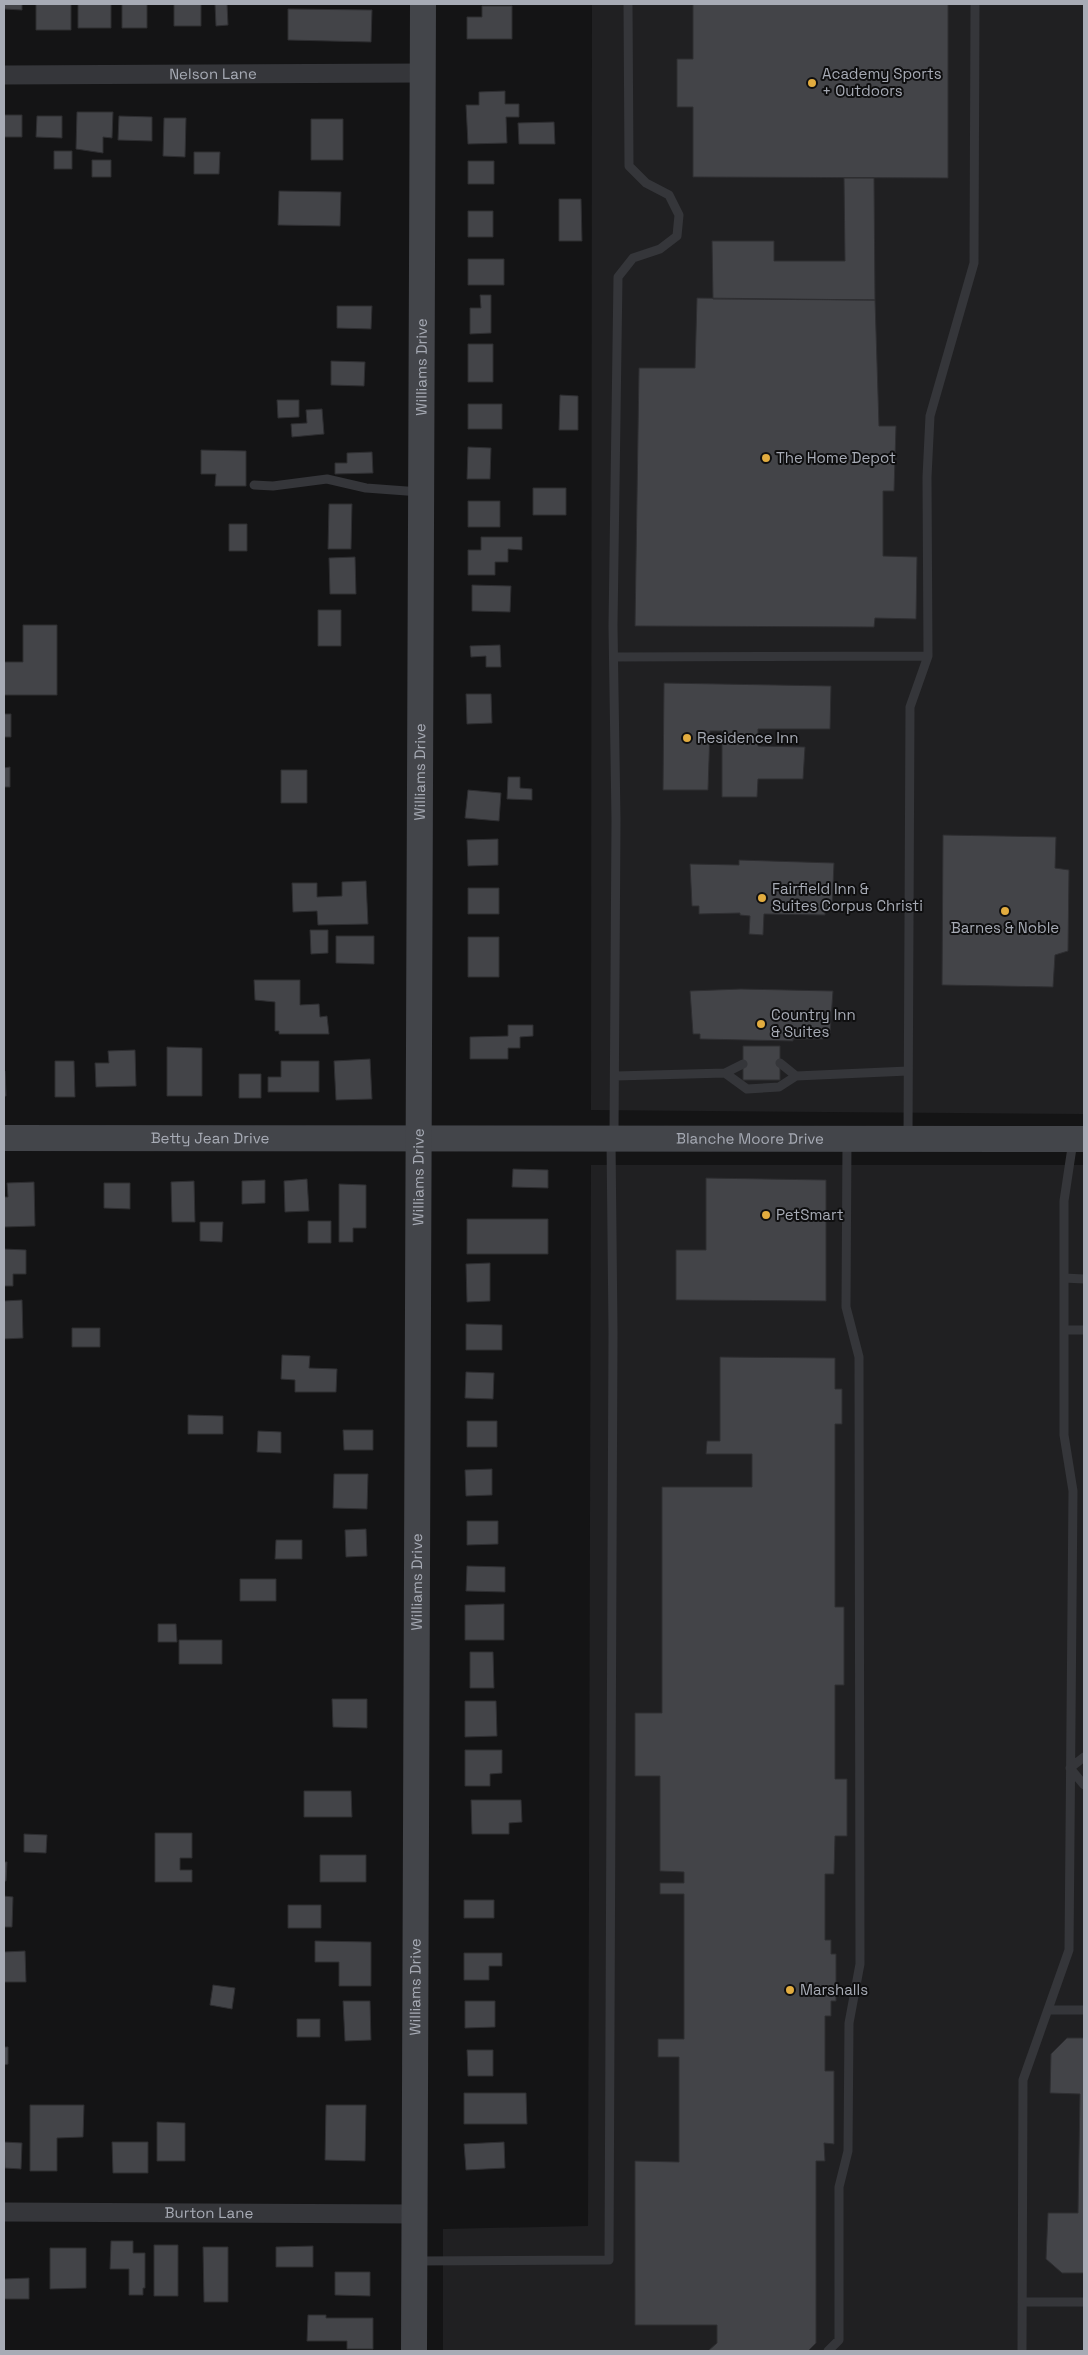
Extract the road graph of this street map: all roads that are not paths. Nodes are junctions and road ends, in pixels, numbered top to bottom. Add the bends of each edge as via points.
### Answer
1 (422, 4) edge
2 (628, 4) edge
3 (975, 4) edge
4 (422, 73) junction
5 (4, 75) edge
6 (254, 486) dead end
7 (420, 492) junction
8 (928, 656) junction
9 (615, 657) junction
10 (780, 1063) dead end
11 (744, 1064) dead end
12 (908, 1071) junction
13 (725, 1073) junction
14 (616, 1076) junction
15 (796, 1076) junction
16 (4, 1138) edge
17 (613, 1138) junction
18 (847, 1138) junction
19 (908, 1138) junction
20 (1079, 1139) edge
21 (417, 1140) junction
22 (1064, 1278) junction
23 (1084, 1278) edge
24 (1064, 1330) junction
25 (1084, 1330) edge
26 (1084, 1757) edge
27 (1070, 1768) junction
28 (1084, 1785) edge
29 (1048, 2010) junction
30 (1084, 2010) edge
31 (4, 2212) edge
32 (415, 2214) junction
33 (415, 2261) junction
34 (1022, 2302) junction
35 (1084, 2302) edge
36 (414, 2351) edge
37 (828, 2351) edge
38 (1022, 2351) edge

1 - 4 street, Williams Drive
2 - 9 lane via 629,166 646,183 669,195 679,215 677,236 660,249 633,258 618,277
3 - 8 lane via 974,263 930,416
4 - 5 street, Nelson Lane
4 - 7 street, Williams Drive
6 - 7 lane via 327,479 366,488
7 - 21 street, Williams Drive
8 - 9 lane
8 - 12 lane via 910,707
9 - 14 lane
10 - 15 lane
11 - 13 lane
12 - 15 lane
12 - 19 lane
13 - 14 lane
13 - 15 lane via 747,1089 779,1087
14 - 17 lane
16 - 21 street, Betty Jean Drive
17 - 18 street, Blanche Moore Drive
17 - 21 street, Blanche Moore Drive
17 - 33 lane via 609,2260
18 - 19 street, Blanche Moore Drive
18 - 37 lane via 846,1308 858,1357 860,1964 850,2023 848,2151 839,2187 839,2340
19 - 20 street, Blanche Moore Drive
20 - 22 lane via 1064,1201
21 - 32 street, Williams Drive
22 - 23 lane
22 - 24 lane
24 - 25 lane
24 - 27 lane via 1064,1435 1073,1491
26 - 27 lane
27 - 28 lane
27 - 29 lane via 1069,1950
29 - 30 lane
29 - 34 lane via 1022,2080
31 - 32 street, Burton Lane
32 - 33 street, Williams Drive
33 - 36 street, Williams Drive
34 - 35 lane
34 - 38 lane

